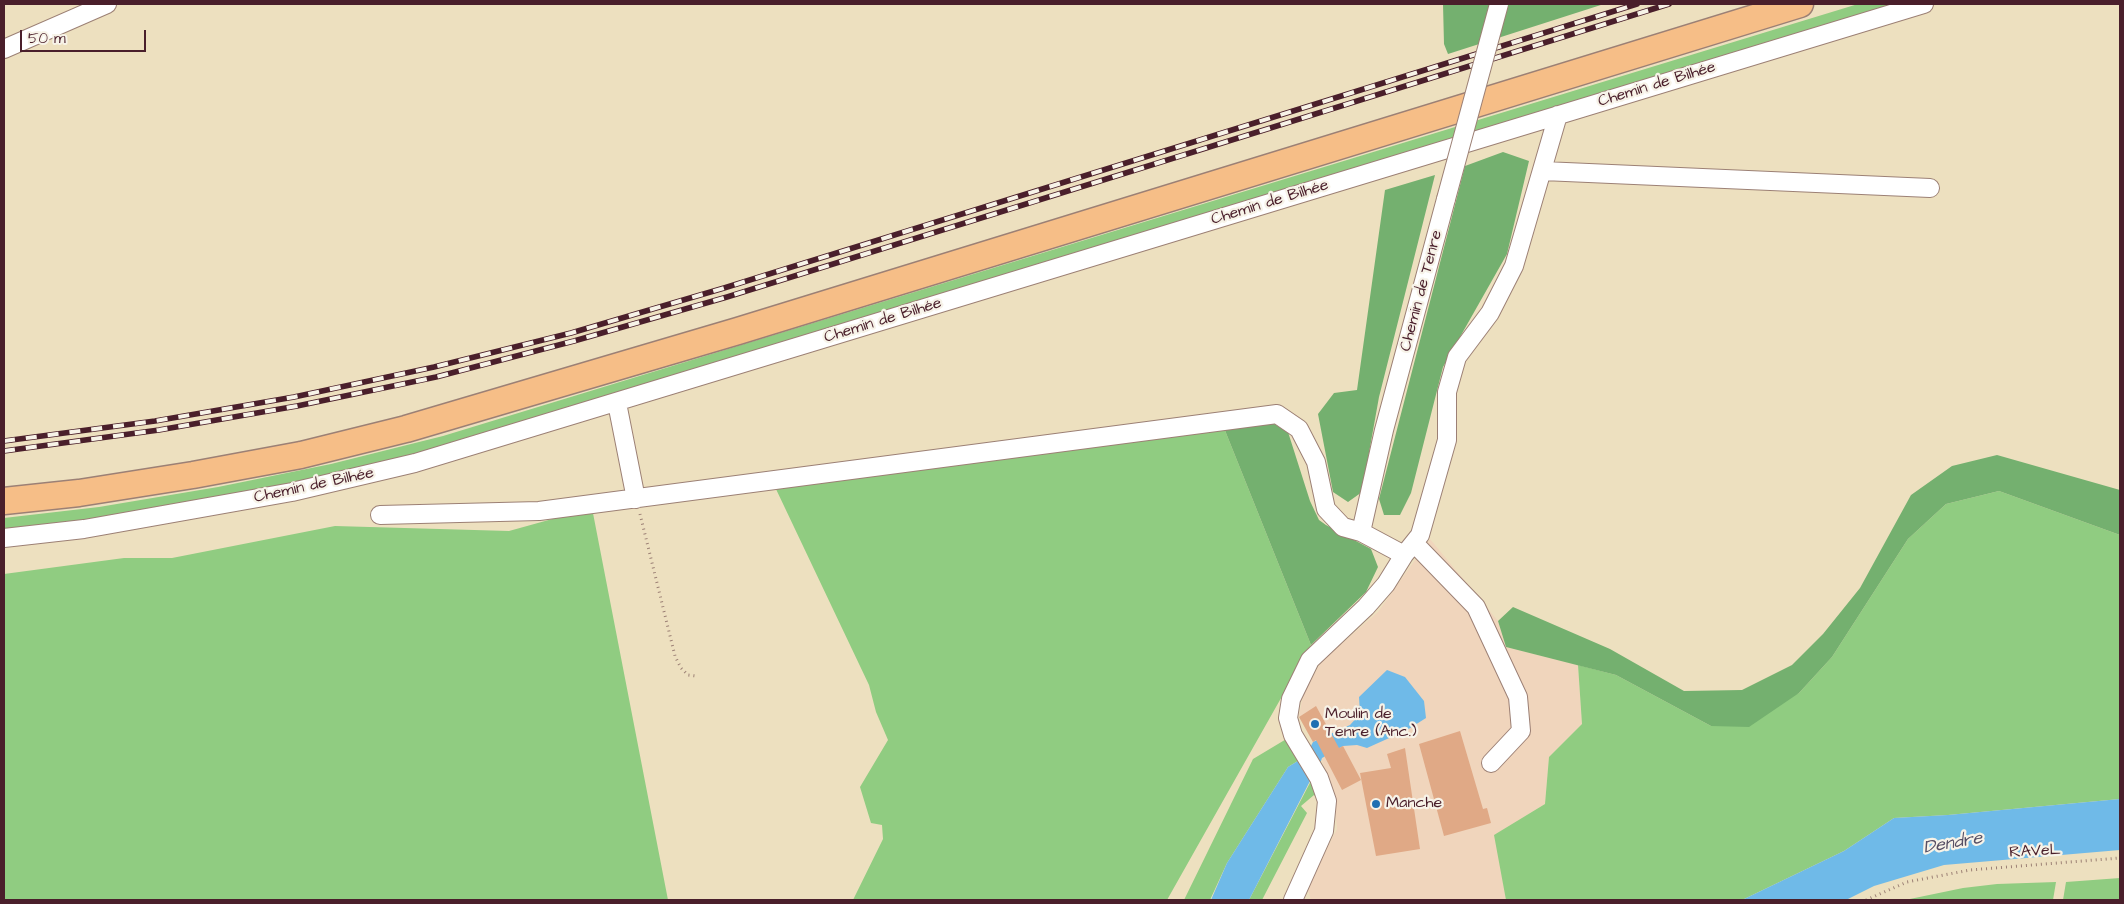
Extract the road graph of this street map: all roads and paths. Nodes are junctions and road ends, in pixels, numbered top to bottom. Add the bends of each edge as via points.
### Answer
1 (107, 4) edge
2 (1499, 4) edge
3 (1800, 4) edge
4 (1924, 4) edge
5 (4, 49) edge
6 (1558, 115) junction
7 (1543, 171) junction
8 (1930, 188) dead end
9 (617, 403) junction
10 (636, 499) junction
11 (4, 501) edge
12 (380, 515) dead end
13 (1362, 532) junction
14 (4, 538) edge
15 (1409, 549) junction
16 (696, 676) dead end
17 (1491, 762) dead end
18 (2120, 858) edge
19 (1293, 900) edge
20 (1866, 900) edge

1 - 5 street
2 - 13 street, Chemin de Tenre, bridge via 1384,430
3 - 11 highway via 747,328 406,429 301,455 193,475
4 - 6 street, Chemin de Bilhée
6 - 7 street
6 - 9 street, Chemin de Bilhée
7 - 8 street
7 - 15 street via 1514,266 1490,313 1457,357 1447,392 1447,440 1420,535
9 - 10 street
9 - 14 street, Chemin de Bilhée via 414,463 292,492 84,529
10 - 12 street via 539,511
10 - 13 street via 1277,414 1299,429 1316,462 1326,509 1343,527
10 - 16 path via 675,656 681,668
13 - 15 street
15 - 17 street via 1476,606 1518,697 1521,731
15 - 19 street via 1366,607 1310,660 1295,687 1288,718 1319,778 1326,801 1324,831
18 - 20 path, RAVeL via 1953,872 1907,882

